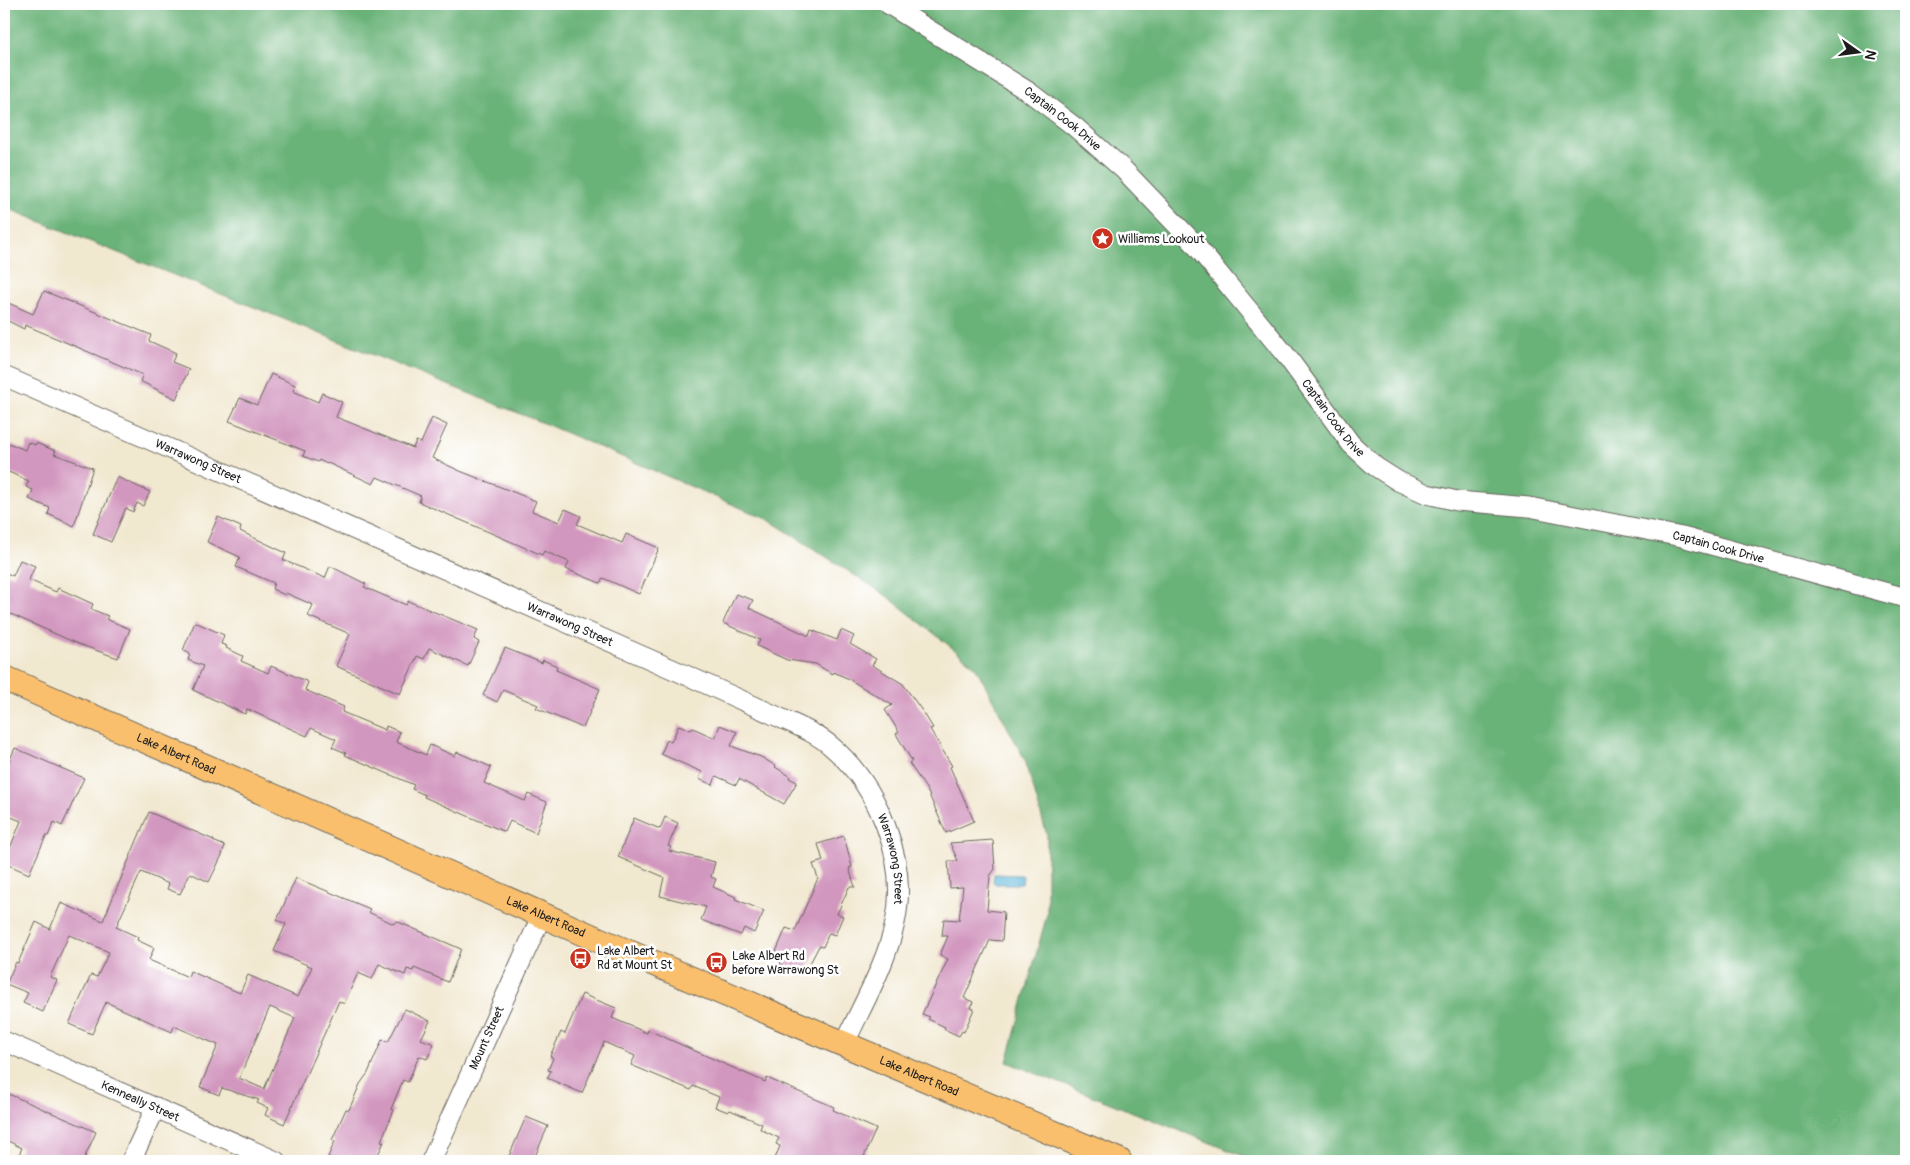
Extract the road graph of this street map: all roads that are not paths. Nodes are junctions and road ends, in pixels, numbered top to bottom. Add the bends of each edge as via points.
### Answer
1 (888, 4) edge
2 (4, 376) edge
3 (1906, 598) edge
4 (4, 678) edge
5 (542, 915) junction
6 (4, 1040) edge
7 (844, 1045) junction
8 (156, 1107) junction
9 (131, 1161) edge
10 (276, 1161) edge
11 (432, 1161) edge
12 (1120, 1161) edge

1 - 3 street, Captain Cook Drive via 1029,92 1123,169 1194,242 1288,358 1351,444 1376,467 1398,481 1427,494 1457,501 1528,507 1682,537
2 - 7 street, Warrawong Street via 695,679 800,727 830,745 854,769 886,826 895,859 898,893 895,922 885,956
4 - 5 main road, Lake Albert Road
5 - 7 main road, Lake Albert Road
5 - 11 street, Mount Street
6 - 8 street, Kenneally Street
7 - 12 main road, Lake Albert Road
8 - 9 street
8 - 10 street, Kenneally Street

